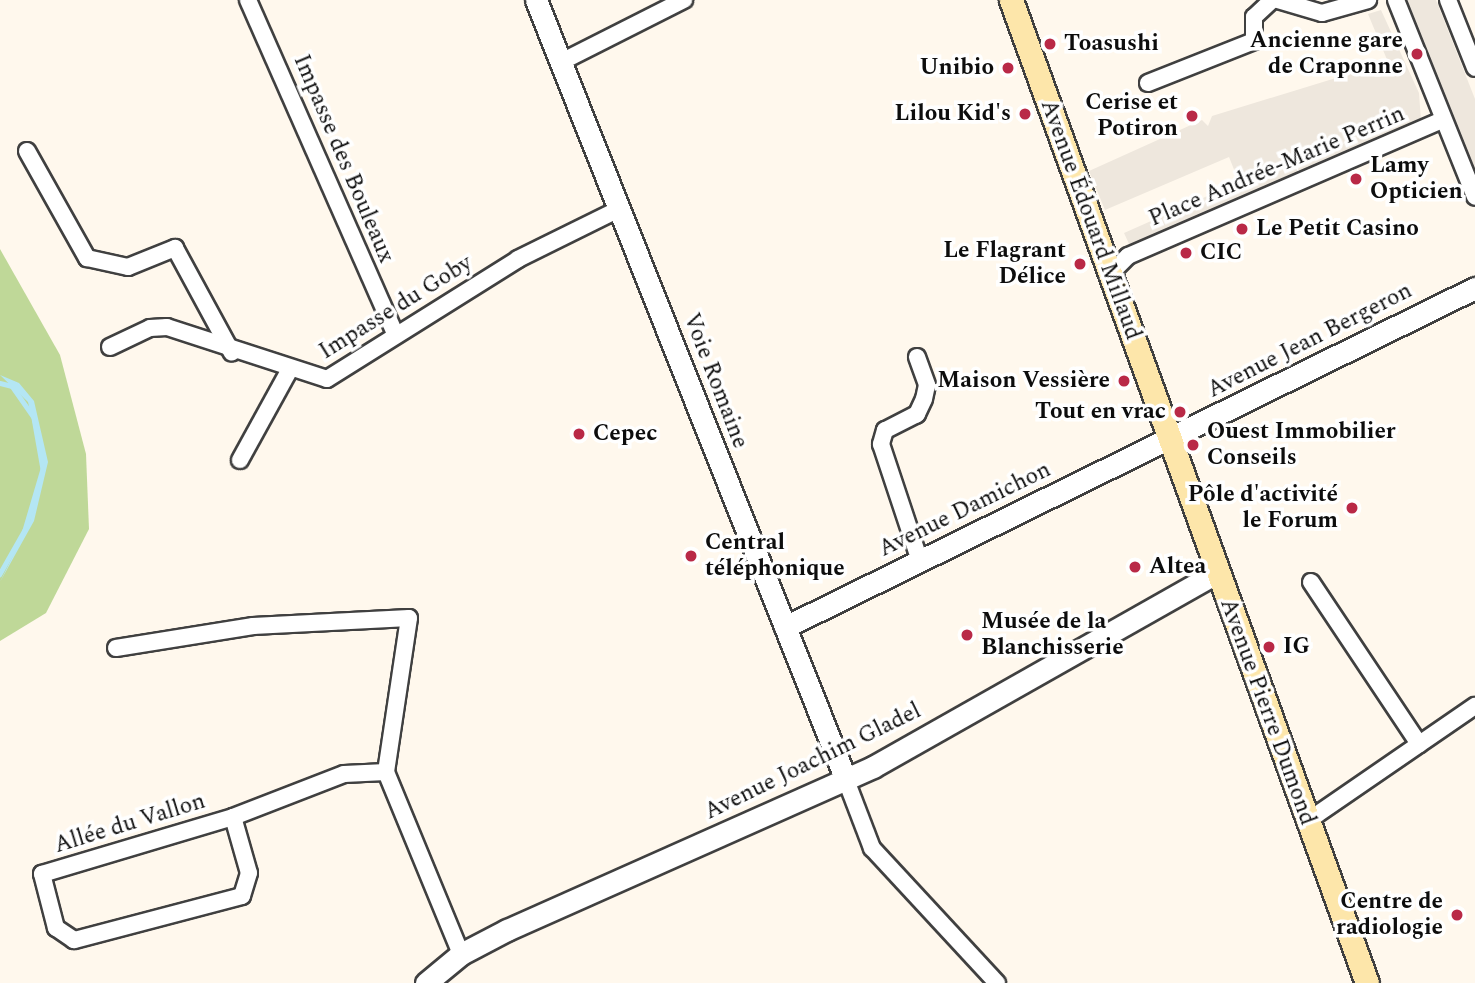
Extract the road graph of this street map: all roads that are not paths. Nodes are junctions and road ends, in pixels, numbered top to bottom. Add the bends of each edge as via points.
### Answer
1 (248, 0) edge
2 (536, 0) edge
3 (684, 0) edge
4 (1011, 0) edge
5 (1272, 0) edge
6 (1278, 0) edge
7 (1368, 0) edge
8 (1396, 0) edge
9 (1448, 0) edge
10 (561, 62) junction
11 (1475, 68) edge
12 (1148, 83) dead end
13 (1443, 120) junction
14 (27, 151) dead end
15 (1475, 197) edge
16 (619, 209) junction
17 (1100, 246) junction
18 (1128, 256) junction
19 (1110, 274) junction
20 (1475, 288) edge
21 (397, 335) junction
22 (110, 347) dead end
23 (232, 353) junction
24 (916, 357) dead end
25 (290, 369) junction
26 (1168, 440) junction
27 (240, 460) dead end
28 (920, 561) junction
29 (1216, 573) junction
30 (1311, 582) dead end
31 (785, 627) junction
32 (116, 648) dead end
33 (1475, 706) edge
34 (1413, 749) junction
35 (386, 772) junction
36 (846, 780) junction
37 (233, 817) junction
38 (1306, 822) junction
39 (461, 954) junction
40 (426, 983) edge
41 (997, 983) edge
42 (1367, 983) edge

1 - 21 street, Impasse des Bouleaux
2 - 10 street, Voie Romaine
3 - 10 street
4 - 17 main road, Avenue Édouard Millaud
5 - 12 street via 1254,17 1254,41
6 - 7 street via 1322,13
8 - 13 street
9 - 11 street
10 - 16 street, Voie Romaine
13 - 15 street
13 - 18 street, Place Andrée-Marie Perrin
14 - 23 street via 87,258 128,267 175,248
16 - 21 street, Impasse du Goby via 518,259
16 - 31 street, Voie Romaine
17 - 18 street
17 - 19 main road, Avenue Édouard Millaud
18 - 19 street, Place Andrée-Marie Perrin
19 - 26 main road, Avenue Édouard Millaud
20 - 26 street, Avenue Jean Bergeron
21 - 25 street, Impasse du Goby via 335,377
22 - 23 street, Impasse du Goby via 150,328 167,327
23 - 25 street, Impasse du Goby
24 - 28 street via 927,385 924,399 917,414 885,430 881,443
25 - 27 street
26 - 28 street, Avenue Damichon
26 - 29 main road, Avenue Pierre Dumond
28 - 31 street, Avenue Damichon
29 - 36 street, Avenue Joachim Gladel
29 - 38 main road, Avenue Pierre Dumond
30 - 34 street
31 - 36 street, Voie Romaine
32 - 35 street via 253,626 409,618
33 - 34 street
34 - 38 street
35 - 37 street, Allée du Vallon via 344,774
35 - 39 street
36 - 39 street, Avenue Joachim Gladel
36 - 41 street via 872,848
37 - 37 street, Allée du Vallon via 42,874 56,928 74,940 242,896 249,873
38 - 42 main road, Avenue Pierre Dumond
39 - 40 street, Avenue Joachim Gladel

